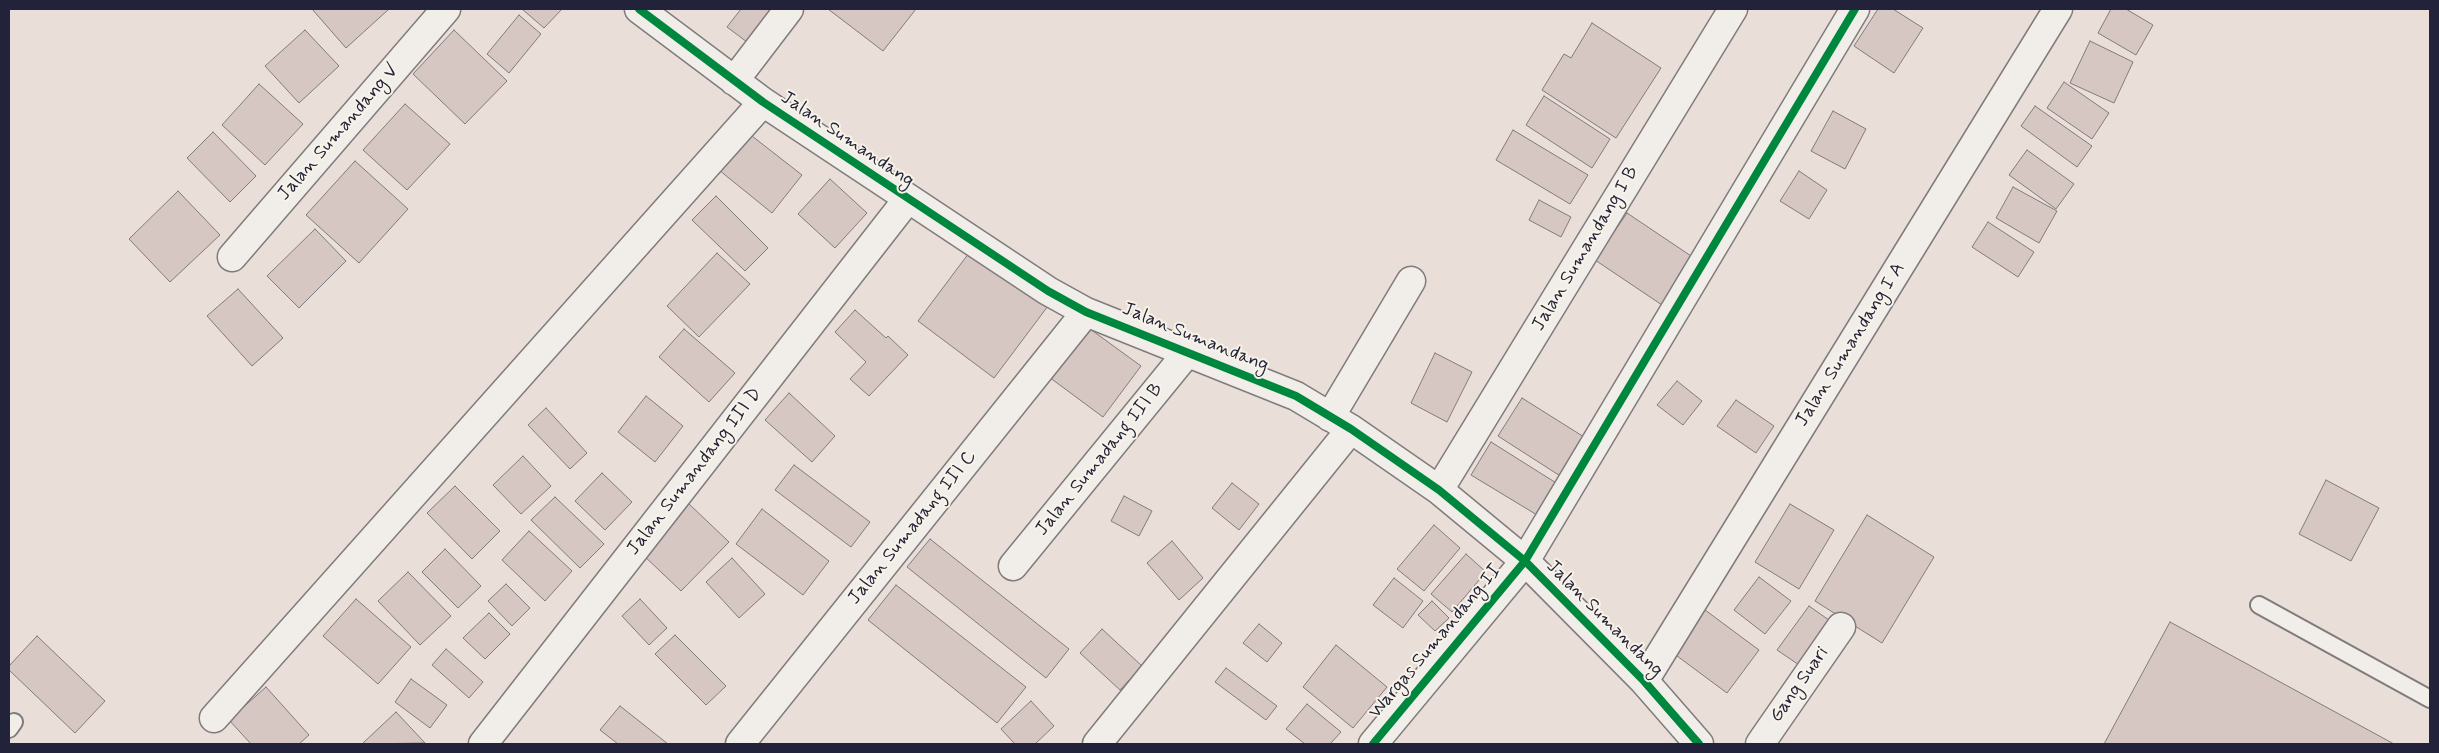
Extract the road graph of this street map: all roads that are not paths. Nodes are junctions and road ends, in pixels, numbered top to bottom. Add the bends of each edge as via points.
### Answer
1 (446, 9) edge
2 (639, 9) edge
3 (789, 9) edge
4 (1733, 9) edge
5 (1855, 9) edge
6 (2058, 9) edge
7 (734, 81) junction
8 (762, 102) junction
9 (907, 200) junction
10 (232, 257) dead end
11 (1411, 281) dead end
12 (1086, 312) junction
13 (1187, 353) junction
14 (1341, 423) junction
15 (1439, 490) junction
16 (1524, 561) junction
17 (1013, 566) dead end
18 (2259, 605) dead end
19 (1841, 627) dead end
20 (1644, 681) junction
21 (2430, 699) edge
22 (214, 718) dead end
23 (483, 744) edge
24 (740, 744) edge
25 (1096, 744) edge
26 (1373, 744) edge
27 (1699, 744) edge
28 (1760, 744) edge

1 - 10 street, Jalan Sumandang V
2 - 7 street, Jalan Sumandang
3 - 7 street
4 - 15 street, Jalan Sumandang I B
5 - 16 street, Wargas Sumandang II
6 - 20 street, Jalan Sumandang I A
7 - 8 street, Jalan Sumandang
8 - 9 street, Jalan Sumandang
8 - 22 street
9 - 12 street, Jalan Sumandang
9 - 23 street, Jalan Sumandang III D
11 - 14 street
12 - 13 street, Jalan Sumandang
12 - 24 street, Jalan Sumadang III C
13 - 14 street, Jalan Sumandang via 1296,396
13 - 17 street, Jalan Sumadang III B
14 - 15 street, Jalan Sumandang
14 - 25 street
15 - 16 street, Jalan Sumandang
16 - 20 street, Jalan Sumandang
16 - 26 street, Wargas Sumandang II
18 - 21 lane
19 - 28 street, Gang Suari
20 - 27 street, Jalan Sumandang

